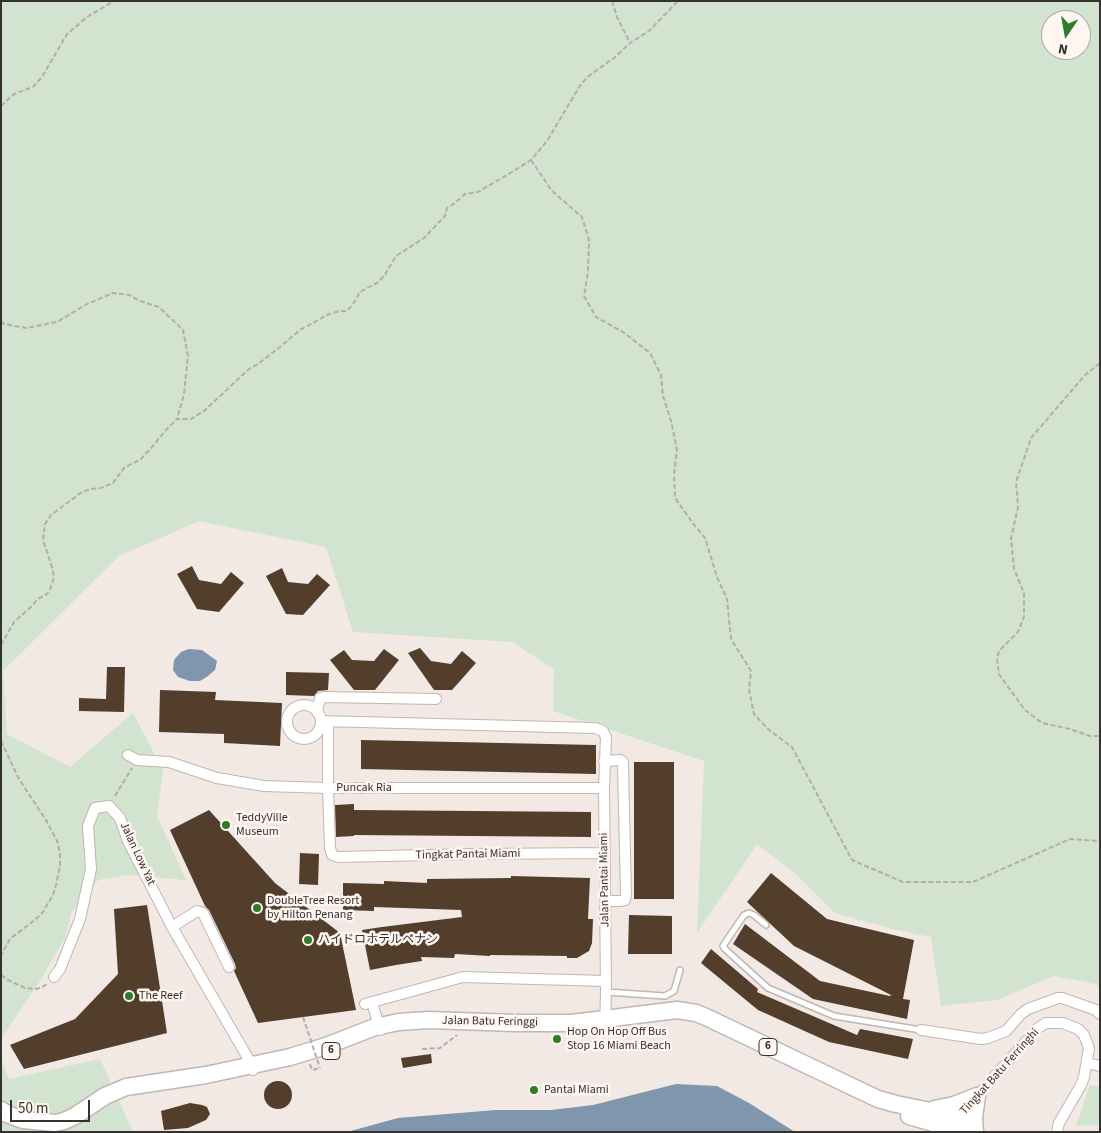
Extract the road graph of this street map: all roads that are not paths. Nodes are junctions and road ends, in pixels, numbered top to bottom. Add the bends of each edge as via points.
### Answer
1 (436, 699) dead end
2 (322, 718) junction
3 (132, 757) road end
4 (604, 761) junction
5 (328, 788) junction
6 (604, 788) junction
7 (604, 854) junction
8 (605, 901) junction
9 (766, 926) dead end
10 (172, 927) junction
11 (229, 967) dead end
12 (680, 970) dead end
13 (54, 977) road end
14 (606, 981) junction
15 (606, 992) junction
16 (1100, 1014) edge
17 (605, 1023) junction
18 (380, 1029) junction
19 (921, 1030) joint
20 (1087, 1063) junction
21 (1100, 1066) edge
22 (253, 1068) junction
23 (976, 1096) junction
24 (1, 1110) edge
25 (924, 1114) junction
26 (1, 1117) edge
27 (957, 1128) edge
28 (970, 1132) edge
29 (975, 1132) edge
30 (1057, 1132) edge

1 - 2 street via 324,697 320,698
2 - 4 street, Jalan Pantai Miami via 595,728 603,731 606,737
2 - 5 street
3 - 5 street, Puncak Ria via 169,762 216,778 264,786
4 - 6 street, Jalan Pantai Miami
4 - 8 street via 623,762 626,895 622,901
5 - 6 street, Puncak Ria
5 - 7 street, Tingkat Pantai Miami via 330,848 332,855 340,857
6 - 7 street, Jalan Pantai Miami
7 - 8 street, Jalan Pantai Miami
8 - 14 street, Jalan Pantai Miami
9 - 19 lane via 754,915 744,915 723,946 768,988 834,1016
10 - 11 street via 197,911 204,913
10 - 13 street, Jalan Low Yat via 128,841 120,818 109,806 95,808 88,826 91,870 80,919
10 - 22 street, Jalan Low Yat
12 - 15 lane via 674,991 665,996
14 - 15 street, Jalan Pantai Miami
14 - 18 street via 463,977 368,1003
15 - 17 street, Jalan Pantai Miami
16 - 19 street via 1058,998 1028,1009 1006,1031 988,1038
17 - 18 main road, Jalan Batu Feringgi / 6 via 406,1021
17 - 18 main road, Jalan Batu Feringgi / 6 via 573,1033 464,1028
17 - 25 main road, Jalan Batu Feringgi / 6 via 668,1010 696,1013 878,1099
18 - 22 main road, Jalan Batu Feringgi / 6 via 308,1059
20 - 21 street
20 - 23 street, Tingkat Batu Ferringhi via 1088,1048 1084,1035 1078,1029 1063,1023 1046,1023
20 - 30 street, Tingkat Batu Ferringhi via 1081,1085
22 - 24 main road, Jalan Batu Feringgi / 6 via 126,1087 105,1096 75,1116 55,1123 22,1120
22 - 26 main road, Jalan Batu Feringgi / 6 via 194,1084 150,1088 121,1095 79,1121 57,1129 32,1128
23 - 25 main road
23 - 27 street, Tingkat Batu Ferringhi
23 - 29 main road
25 - 27 main road, Jalan Batu Feringgi / 6 via 950,1115
27 - 28 main road, Jalan Batu Feringgi / 6

